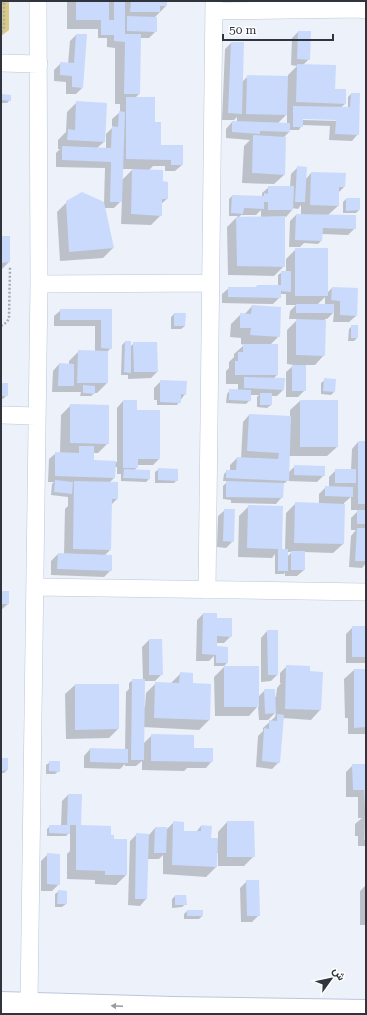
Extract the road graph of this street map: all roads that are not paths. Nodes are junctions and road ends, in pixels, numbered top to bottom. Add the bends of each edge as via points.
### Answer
1 (38, 1) edge
2 (214, 6) edge
3 (366, 10) edge
4 (1, 63) edge
5 (39, 64) junction
6 (211, 283) junction
7 (39, 284) junction
8 (1, 415) edge
9 (37, 416) junction
10 (35, 587) junction
11 (207, 590) junction
12 (366, 592) edge
13 (1, 1003) edge
14 (29, 1004) junction
15 (366, 1011) edge

1 - 5 street
2 - 3 street
2 - 6 street
4 - 5 street
5 - 7 street
6 - 7 street
6 - 11 street
7 - 9 street
8 - 9 street
9 - 10 street
10 - 11 street
10 - 14 street
11 - 12 street
13 - 14 main road
15 -> 14 main road

